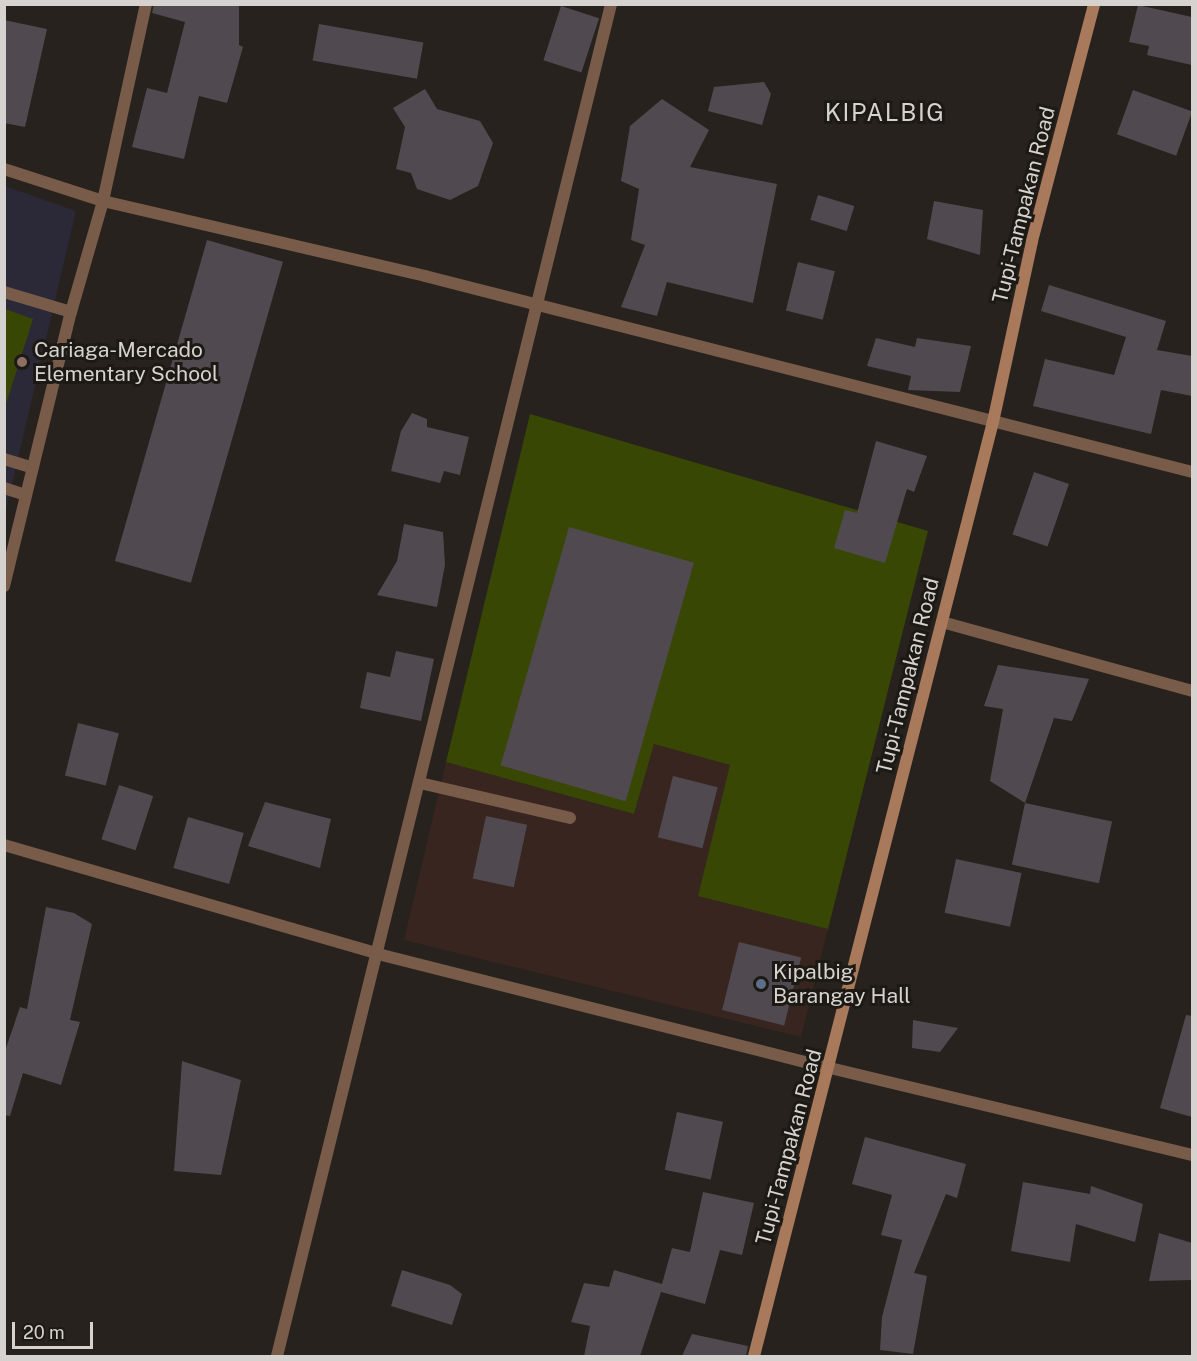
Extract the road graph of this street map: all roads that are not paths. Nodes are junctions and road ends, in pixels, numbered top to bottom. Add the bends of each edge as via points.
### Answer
1 (146, 4) edge
2 (611, 4) edge
3 (1094, 4) edge
4 (4, 169) edge
5 (103, 201) junction
6 (4, 292) edge
7 (536, 304) junction
8 (71, 312) junction
9 (993, 422) junction
10 (4, 459) edge
11 (33, 468) junction
12 (1192, 472) edge
13 (4, 488) edge
14 (26, 495) junction
15 (4, 586) edge
16 (942, 622) junction
17 (1192, 691) edge
18 (420, 783) junction
19 (570, 818) dead end
20 (4, 845) edge
21 (378, 954) junction
22 (830, 1068) junction
23 (1192, 1155) edge
24 (277, 1356) edge
25 (754, 1356) edge

1 - 5 street
2 - 7 street
3 - 9 main road, Tupi-Tampakan Road via 1032,242
4 - 5 street
5 - 7 street
5 - 8 street
6 - 8 street
7 - 9 street
7 - 18 street
8 - 11 street
9 - 12 street
9 - 16 main road, Tupi-Tampakan Road
10 - 11 street
11 - 14 street
13 - 14 street
14 - 15 street
16 - 17 street
16 - 22 main road, Tupi-Tampakan Road
18 - 19 street
18 - 21 street
20 - 21 street
21 - 22 street
21 - 24 street
22 - 23 street
22 - 25 main road, Tupi-Tampakan Road

